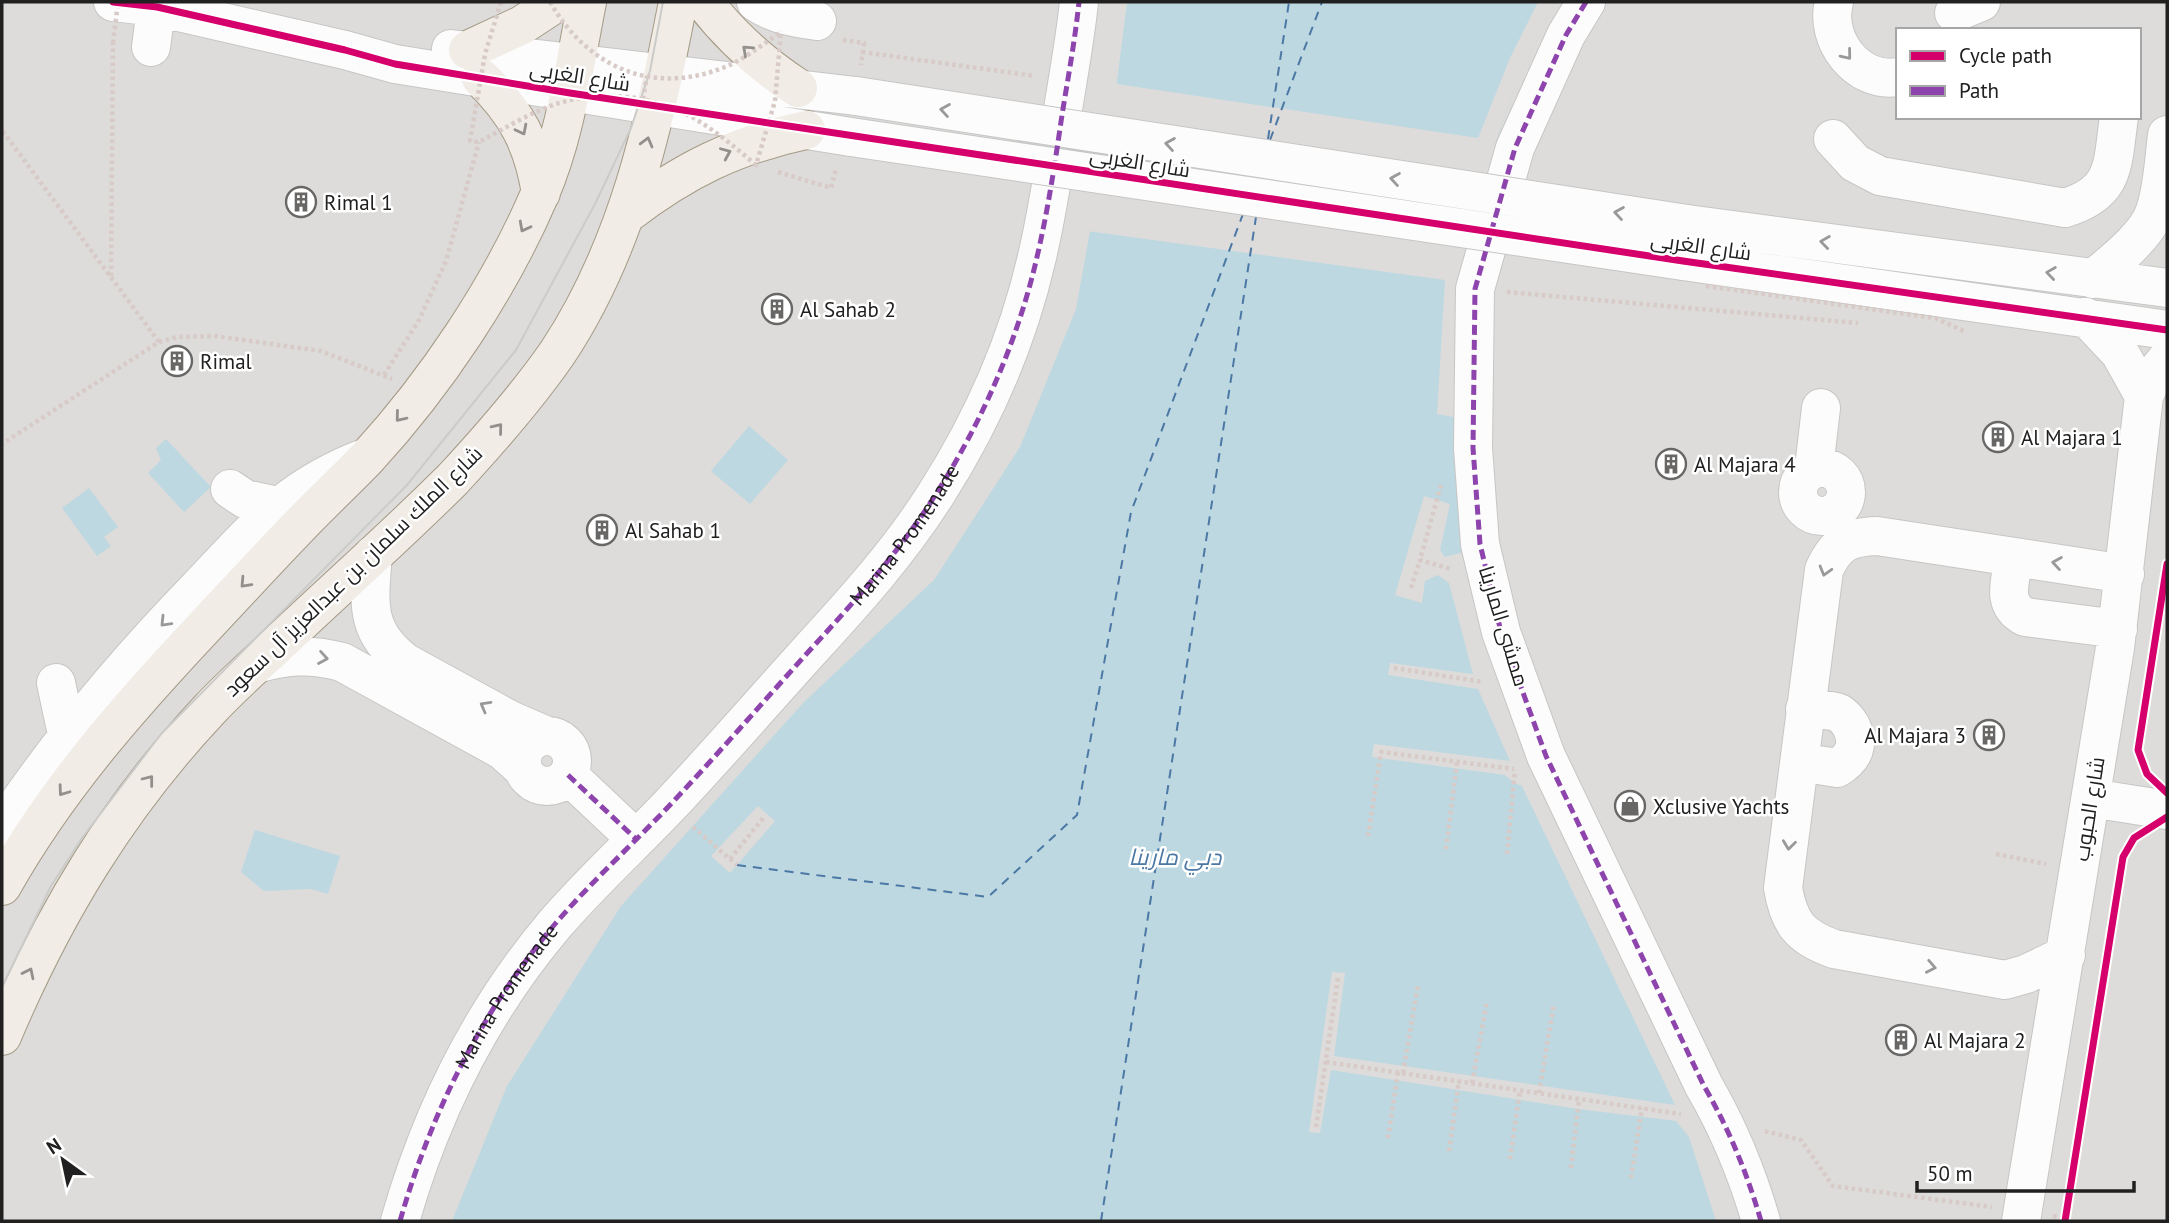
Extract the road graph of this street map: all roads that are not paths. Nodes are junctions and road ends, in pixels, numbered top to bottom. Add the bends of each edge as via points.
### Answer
1 (116, 2) edge
2 (557, 2) edge
3 (587, 2) edge
4 (678, 2) edge
5 (704, 2) edge
6 (756, 2) edge
7 (1079, 2) edge
8 (1586, 2) edge
9 (1834, 2) edge
10 (157, 5) edge
11 (817, 21) dead end
12 (151, 47) dead end
13 (474, 64) junction
14 (1896, 77) edge
15 (572, 79) junction
16 (798, 88) junction
17 (653, 89) junction
18 (2121, 126) edge
19 (806, 130) junction
20 (2167, 133) edge
21 (1833, 139) dead end
22 (541, 193) junction
23 (627, 214) junction
24 (2161, 226) edge
25 (2093, 279) junction
26 (2167, 288) edge
27 (2086, 317) junction
28 (2167, 330) edge
29 (2167, 359) edge
30 (2144, 396) junction
31 (1821, 408) dead end
32 (367, 457) junction
33 (278, 506) junction
34 (1840, 527) junction
35 (240, 544) junction
36 (373, 555) junction
37 (2014, 557) junction
38 (2124, 574) junction
39 (2118, 629) junction
40 (256, 664) junction
41 (56, 683) dead end
42 (1805, 709) junction
43 (68, 734) junction
44 (547, 736) junction
45 (1800, 762) junction
46 (522, 768) junction
47 (568, 775) junction
48 (2091, 798) junction
49 (2167, 810) edge
50 (2, 827) edge
51 (636, 839) junction
52 (2, 886) edge
53 (2066, 955) junction
54 (2005, 980) junction
55 (2054, 1023) junction
56 (2, 1036) edge
57 (400, 1221) edge
58 (1760, 1221) edge
59 (2021, 1221) edge

1 - 10 street, شارع الغربى
2 - 13 main road
3 - 15 main road
4 - 17 main road, شارع الملك سلمان بن عبدالعزيز آل سعود
16 -> 5 main road via 744,48
6 - 11 street via 783,16
7 - 51 street, Marina Promenade via 1047,210 1023,309 1006,358 962,450 936,495 876,577
8 - 58 street, ممشى المارينا via 1566,35 1515,148 1475,289 1473,448 1480,544 1501,632 1546,756 1725,1122 1751,1185
9 -> 14 street via 1833,31 1841,49 1872,75
10 - 12 street
10 - 13 street, شارع الغربى via 345,50 398,45
13 - 15 street, شارع الغربى
13 -> 22 main road via 516,118 528,142
15 - 17 street, شارع الغربى
15 - 22 main road
16 - 17 street, شارع الغربى
25 -> 16 street, شارع الغربى, bridge via 1687,224
17 - 19 street, شارع الغربى
23 -> 17 main road, شارع الملك سلمان بن عبدالعزيز آل سعود
18 - 20 street
18 - 21 street via 2109,179 2091,197 2065,208 1880,176 1855,163
23 -> 19 main road via 707,162 750,143
19 - 27 street, شارع الغربى, bridge via 844,151
20 - 24 street
22 -> 32 main road via 457,342
36 -> 23 main road, شارع الملك سلمان بن عبدالعزيز آل سعود via 453,479 558,351
24 - 25 street via 2137,237
25 - 26 street, شارع الغربى
27 - 28 street, شارع الغربى
27 - 30 street via 2120,353
29 - 30 street, شارع الحبوب
30 - 38 street, شارع الحبوب
31 - 34 street via 1814,468 1835,470 1842,477 1846,497
32 - 33 street via 320,477
32 -> 52 main road via 111,728 50,808
33 - 35 street
33 - 35 street via 255,503 233,491
34 - 37 street via 1860,537
34 -> 42 street via 1836,549 1824,570
35 -> 43 street via 139,649
36 - 40 main road, شارع الملك سلمان بن عبدالعزيز آل سعود
44 -> 36 street via 406,663 383,643 369,599
38 -> 37 street
37 - 39 street via 2008,599 2020,614
38 - 39 street, شارع الحبوب
39 - 48 street, شارع الحبوب
40 -> 46 street via 300,655 342,662 502,750
56 -> 40 main road, شارع الملك سلمان بن عبدالعزيز آل سعود via 53,923 125,811 166,758
41 - 43 street
42 - 45 street
42 - 45 street via 1839,713 1847,720 1855,750 1848,762 1837,768
43 - 50 street
44 - 46 street via 530,742
44 - 47 street via 556,737 569,749 572,767
45 -> 54 street via 1783,888 1797,928 1814,942 1834,949
46 - 47 street via 530,780 543,786 557,784
47 - 51 street
48 - 49 street
48 - 53 street, شارع الحبوب
51 - 57 street, Marina Promenade via 555,925 486,1021 432,1127
53 - 54 street
53 - 55 street, شارع الحبوب
54 - 55 street
55 - 59 street, شارع الحبوب

